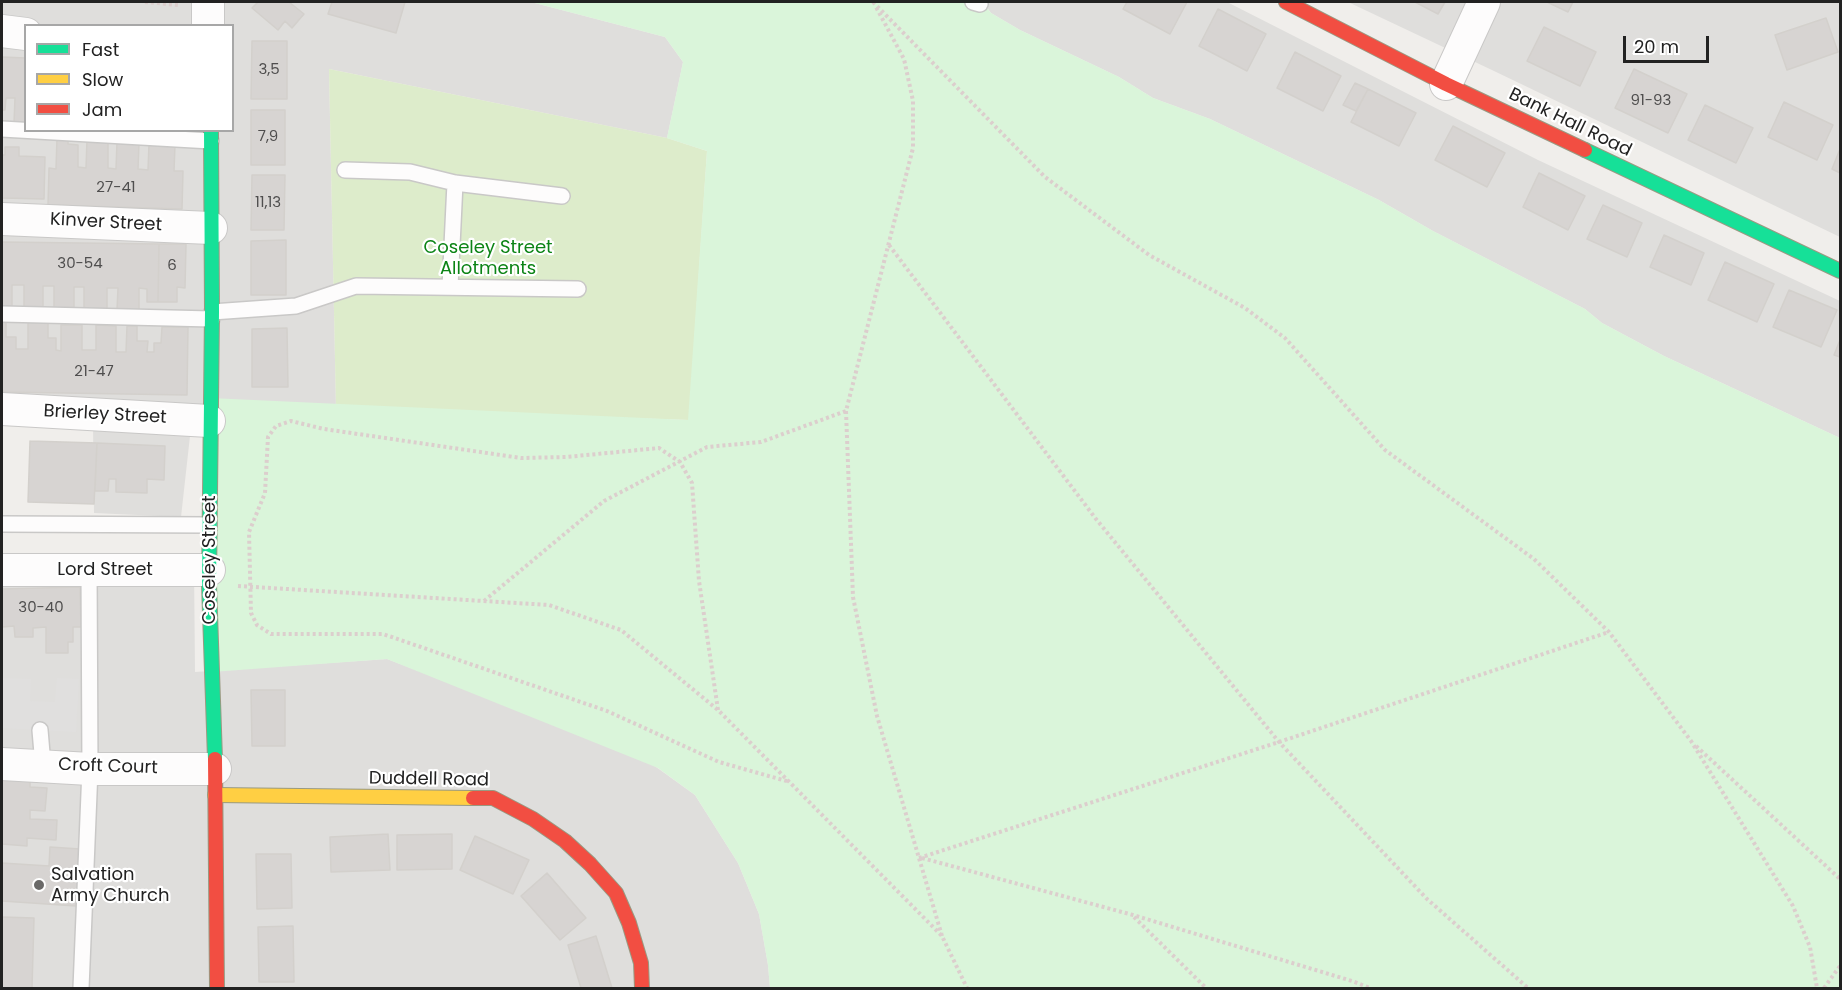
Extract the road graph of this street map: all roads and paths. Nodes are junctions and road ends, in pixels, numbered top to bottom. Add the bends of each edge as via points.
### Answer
1 (208, 2) edge
2 (873, 2) edge
3 (1286, 2) edge
4 (1485, 2) edge
5 (208, 24) edge
6 (2, 32) edge
7 (24, 34) edge
8 (1446, 84) junction
9 (2, 129) edge
10 (24, 130) edge
11 (92, 132) edge
12 (211, 136) edge
13 (345, 170) dead end
14 (455, 183) junction
15 (562, 196) dead end
16 (2, 219) edge
17 (211, 228) junction
18 (889, 245) junction
19 (1840, 271) edge
20 (450, 287) junction
21 (578, 289) dead end
22 (2, 314) edge
23 (212, 315) junction
24 (2, 409) edge
25 (846, 411) junction
26 (209, 421) junction
27 (680, 462) junction
28 (2, 524) edge
29 (209, 525) junction
30 (89, 569) junction
31 (2, 570) edge
32 (209, 577) junction
33 (249, 586) junction
34 (483, 601) junction
35 (1609, 632) junction
36 (718, 710) junction
37 (40, 730) dead end
38 (1280, 741) junction
39 (1691, 741) junction
40 (2, 764) edge
41 (42, 765) junction
42 (90, 769) junction
43 (215, 782) junction
44 (790, 782) junction
45 (919, 858) junction
46 (1840, 879) edge
47 (1132, 915) junction
48 (942, 936) junction
49 (1840, 966) edge
50 (81, 988) edge
51 (217, 988) edge
52 (642, 988) edge
53 (967, 988) edge
54 (1206, 988) edge
55 (1370, 988) edge
56 (1528, 988) edge
57 (1817, 988) edge
58 (1824, 988) edge

1 - 5 street
2 - 18 path via 904,59 913,101 913,148
2 - 35 path via 1045,177 1149,255 1245,308 1286,338 1385,450 1534,560
3 - 8 street, Bank Hall Road
4 - 8 street
6 - 7 street
8 - 19 street, Bank Hall Road
9 - 10 lane
11 - 12 lane
12 - 17 street, Coseley Street
13 - 14 lane via 410,172
14 - 15 lane
14 - 20 lane
16 - 17 street, Kinver Street
17 - 23 street, Coseley Street
18 - 25 path
18 - 38 path via 1096,519
20 - 21 lane
20 - 23 lane via 356,286 296,306
22 - 23 lane
23 - 26 street, Coseley Street
24 - 26 street, Brierley Street
25 - 27 path via 761,442 707,447
25 - 45 path via 853,597 877,716
26 - 29 street, Coseley Street
27 - 33 path via 659,448 521,458 291,421 276,426 268,437 265,493 249,532
27 - 34 path via 604,501
27 - 36 path via 692,483 699,581
28 - 29 lane
29 - 32 street, Coseley Street
30 - 31 street, Lord Street
30 - 32 street, Lord Street
30 - 42 lane
32 - 33 path
32 - 43 street, Coseley Street
33 - 34 path
33 - 44 path via 251,613 257,625 271,634 383,634 608,711 719,762
34 - 36 path via 549,605 621,630
35 - 38 path
35 - 39 path
36 - 44 path
37 - 41 lane
38 - 45 path
38 - 56 path via 1428,899
39 - 46 path
39 - 57 path via 1793,906 1810,947
40 - 41 street, Croft Court
41 - 42 street, Croft Court
42 - 43 street, Croft Court
42 - 50 lane
43 - 51 street, Coseley Street
43 - 52 street, Duddell Road via 493,798 565,841 616,893 641,963
44 - 48 path
45 - 47 path
45 - 48 path
47 - 54 path
47 - 55 path
48 - 53 path
49 - 58 path

